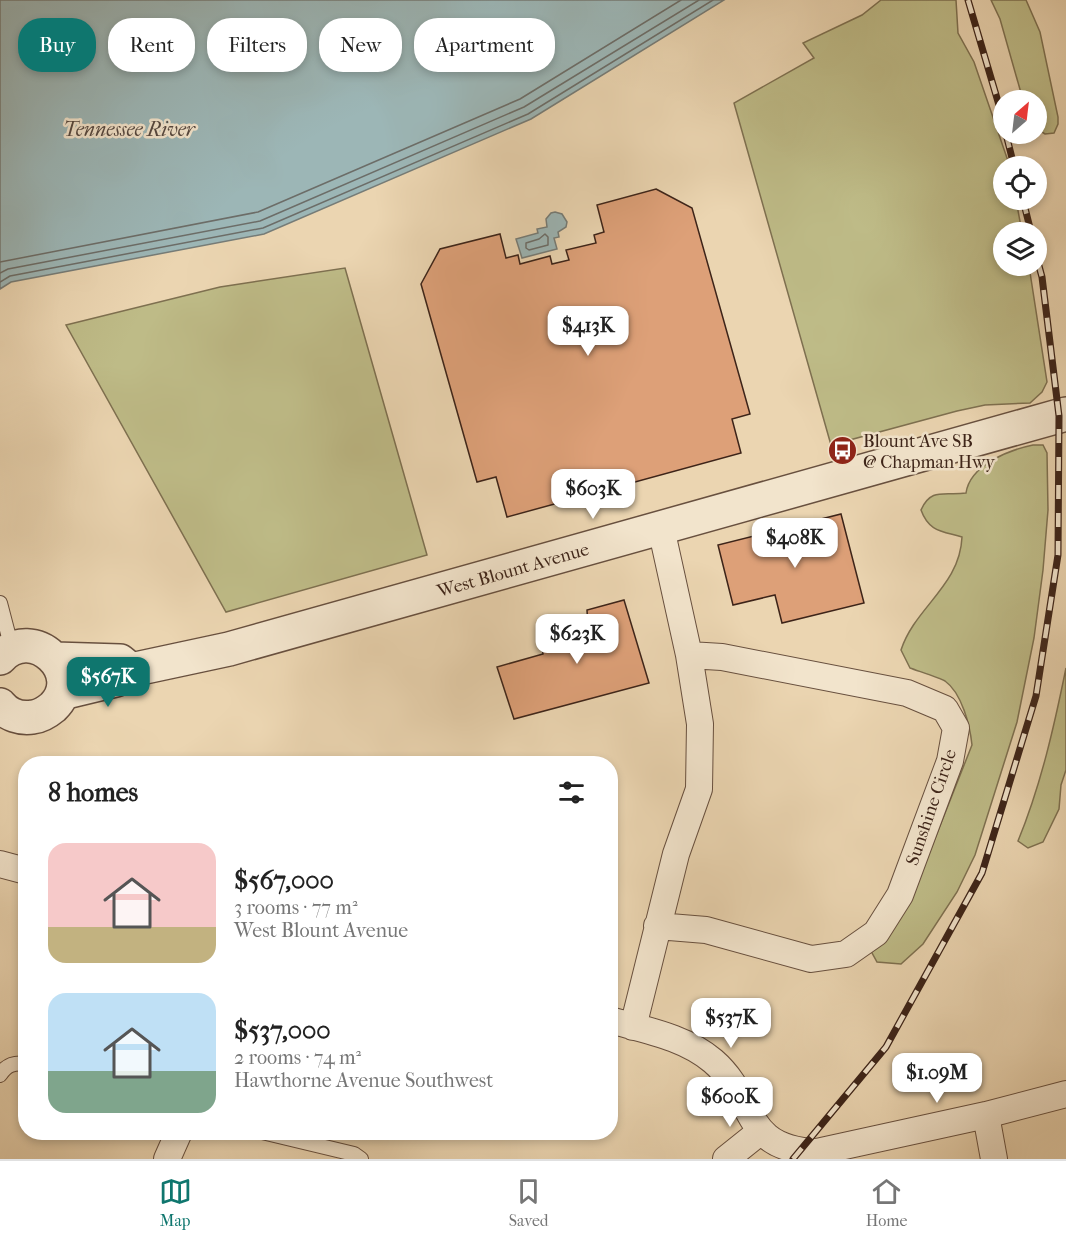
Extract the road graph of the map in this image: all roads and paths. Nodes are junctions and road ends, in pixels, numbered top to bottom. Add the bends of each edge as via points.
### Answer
1 (1066, 414) edge
2 (661, 528) junction
3 (0, 603) edge
4 (6, 653) edge
5 (689, 655) junction
6 (55, 659) junction
7 (131, 670) junction
8 (62, 693) junction
9 (13, 712) edge
10 (0, 738) edge
11 (0, 864) edge
12 (18, 869) edge
13 (657, 926) junction
14 (622, 1024) edge
15 (18, 1063) edge
16 (0, 1075) edge
17 (1066, 1094) edge
18 (986, 1115) junction
19 (761, 1131) junction
20 (175, 1140) edge
21 (295, 1140) edge
22 (817, 1156) edge
23 (167, 1159) edge
24 (362, 1159) edge
25 (726, 1159) edge
26 (994, 1159) edge

1 - 2 street, West Blount Avenue
2 - 5 street
2 - 7 street, West Blount Avenue via 229,649
3 - 4 lane
4 - 6 street via 35,646
5 - 13 street via 700,724 699,789
5 - 13 street, Sunshine Circle via 722,657 907,693 945,709 956,728 950,761 900,895 876,933 846,954 811,959 705,930
6 - 7 street via 120,661
6 - 8 street via 61,669
7 - 8 street, West Blount Avenue via 116,680
8 - 9 street via 57,703 38,717
9 - 10 street
11 - 12 street
13 - 14 street
14 - 19 street via 672,1039 714,1062
15 - 16 lane via 5,1067
17 - 18 street
18 - 22 street
18 - 26 street
19 - 22 street via 786,1148
19 - 25 street
20 - 23 street
21 - 24 lane

